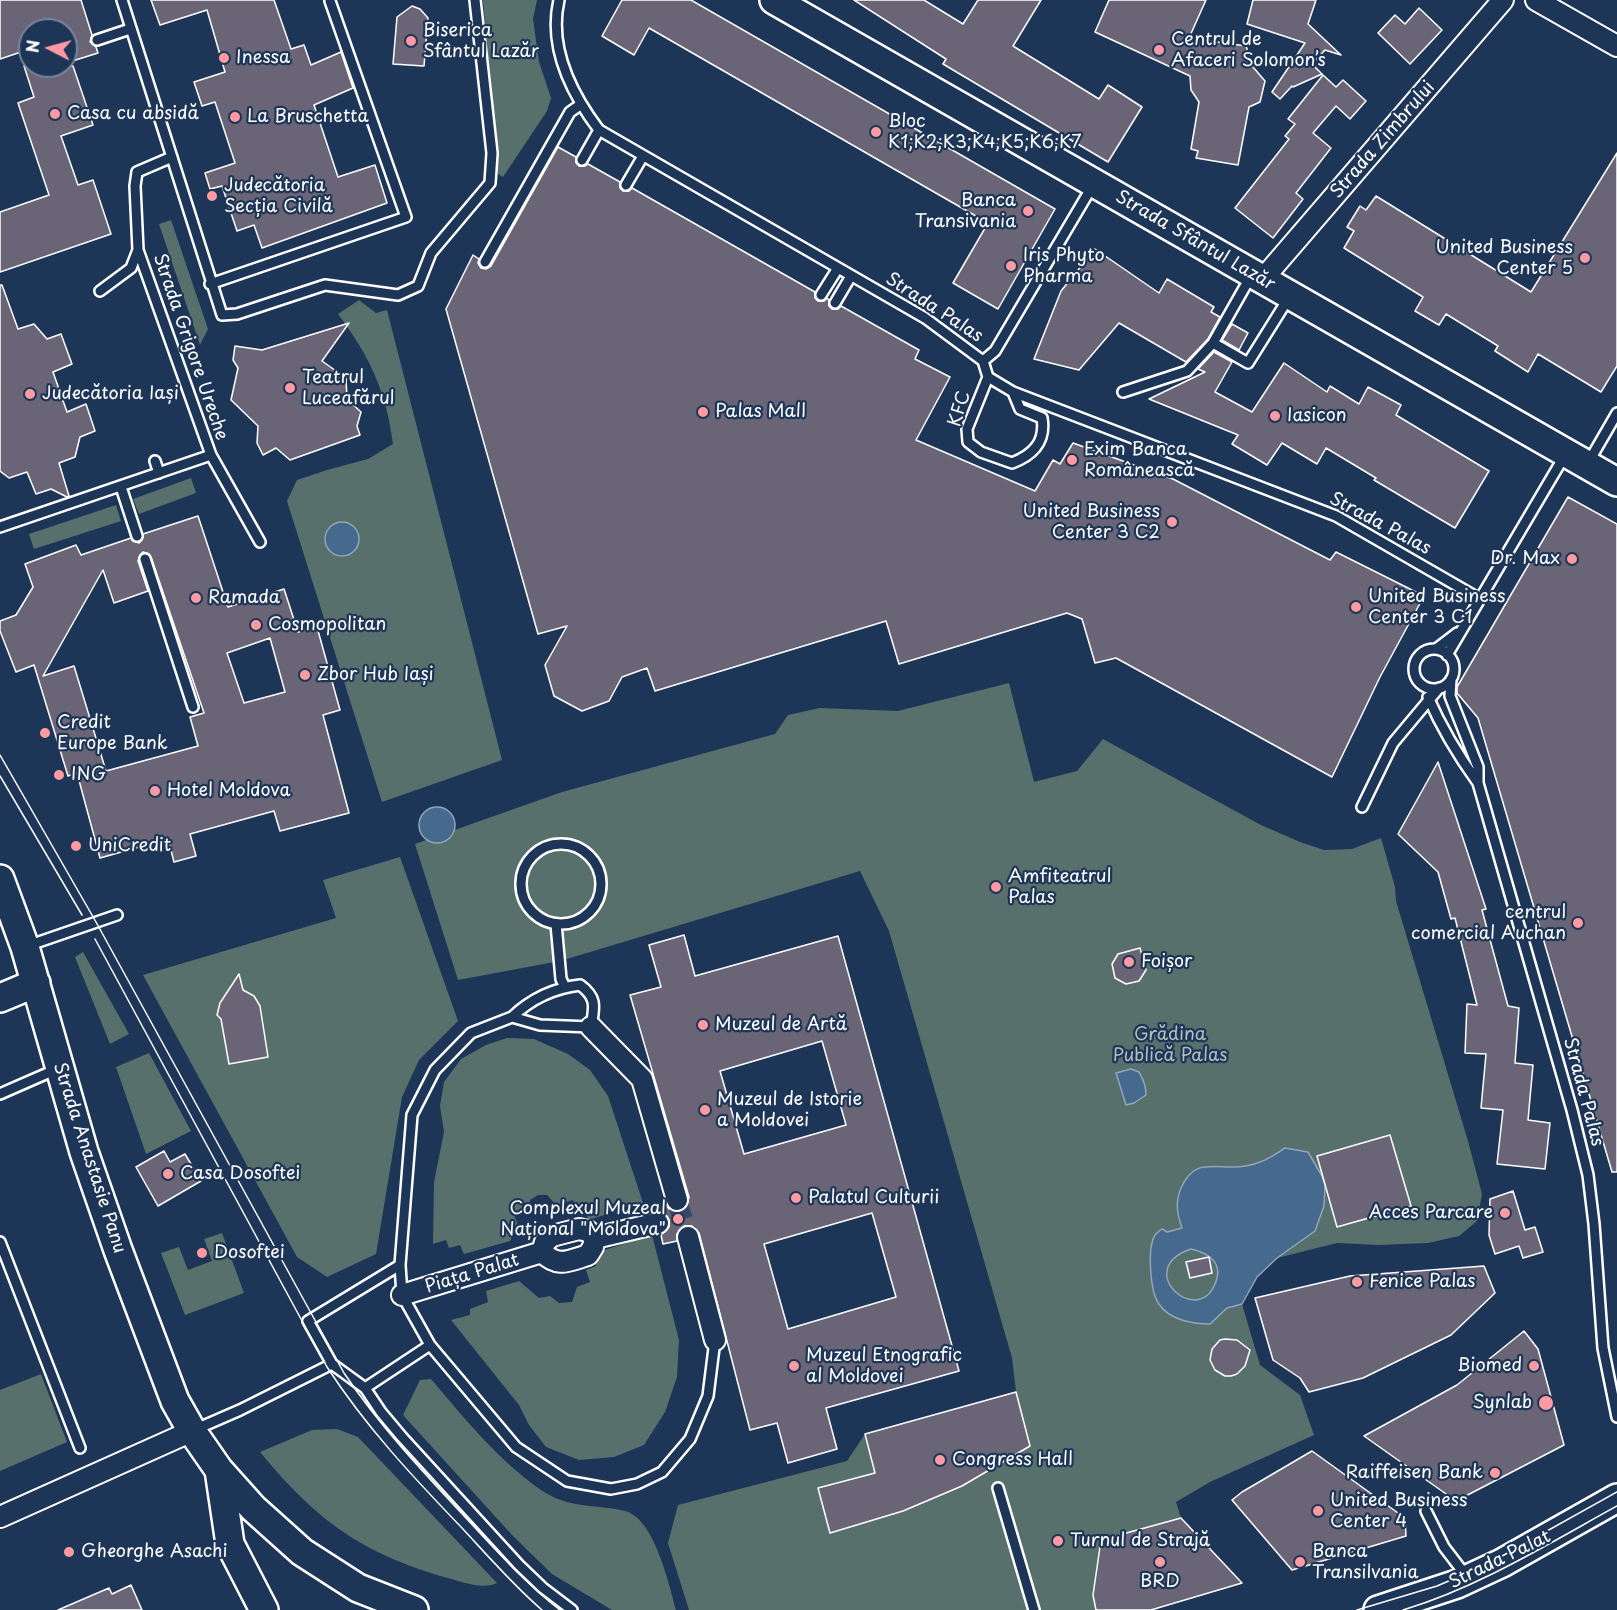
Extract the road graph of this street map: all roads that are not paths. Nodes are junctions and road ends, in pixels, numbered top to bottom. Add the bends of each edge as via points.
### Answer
1 (122, 0) edge
2 (475, 0) edge
3 (559, 0) edge
4 (774, 0) edge
5 (1503, 0) edge
6 (1536, 0) edge
7 (330, 1) edge
8 (130, 29) junction
9 (97, 40) dead end
10 (1617, 46) edge
11 (580, 105) junction
12 (599, 130) junction
13 (643, 156) junction
14 (172, 157) junction
15 (582, 160) dead end
16 (1095, 183) junction
17 (626, 185) dead end
18 (138, 250) junction
19 (485, 262) dead end
20 (838, 268) junction
21 (851, 276) junction
22 (1257, 277) junction
23 (210, 284) junction
24 (100, 291) dead end
25 (821, 295) dead end
26 (1290, 296) junction
27 (835, 303) dead end
28 (1214, 343) junction
29 (983, 361) junction
30 (988, 377) junction
31 (1012, 392) junction
32 (1124, 392) dead end
33 (1617, 413) edge
34 (210, 455) junction
35 (1576, 459) junction
36 (155, 461) dead end
37 (159, 473) junction
38 (1617, 482) edge
39 (121, 487) junction
40 (0, 527) edge
41 (137, 536) dead end
42 (260, 542) dead end
43 (145, 559) dead end
44 (1480, 599) junction
45 (1461, 630) junction
46 (1436, 649) junction
47 (1447, 655) junction
48 (1451, 679) junction
49 (1423, 686) junction
50 (1439, 688) junction
51 (1429, 699) junction
52 (193, 707) dead end
53 (1478, 783) junction
54 (1362, 807) dead end
55 (0, 879) edge
56 (117, 915) dead end
57 (556, 924) junction
58 (25, 947) junction
59 (36, 983) junction
60 (565, 987) junction
61 (0, 998) edge
62 (512, 1017) junction
63 (591, 1027) junction
64 (59, 1068) junction
65 (0, 1094) edge
66 (677, 1200) tunnel mouth
67 (658, 1223) dead end
68 (595, 1238) junction
69 (688, 1238) tunnel mouth
70 (0, 1242) edge
71 (542, 1252) junction
72 (400, 1265) junction
73 (402, 1295) junction
74 (715, 1340) joint
75 (430, 1345) junction
76 (332, 1364) junction
77 (365, 1388) junction
78 (1617, 1417) edge
79 (192, 1431) junction
80 (80, 1448) dead end
81 (219, 1470) junction
82 (998, 1488) dead end
83 (1617, 1498) edge
84 (1425, 1511) dead end
85 (0, 1517) edge
86 (1468, 1579) junction
87 (1409, 1605) edge
88 (264, 1610) edge
89 (414, 1610) edge
90 (572, 1610) edge
91 (1034, 1610) edge
92 (1378, 1610) edge

1 - 8 lane
2 - 23 lane via 492,153 489,183 431,253 418,286 398,296 325,285 237,314 222,315
3 - 11 lane, Strada Palas via 555,36 561,62
4 - 16 main road, Strada Sfântul Lazăr
5 - 22 street, Strada Zimbrului
6 - 10 street
7 - 23 lane via 406,217
8 - 9 lane
8 - 14 lane
11 - 12 lane, Strada Palas
11 - 19 lane via 570,112
12 - 13 lane, Strada Palas
12 - 15 lane
13 - 17 lane
13 - 20 lane, Strada Palas
14 - 18 lane, Strada Grigore Ureche via 137,172
14 - 23 lane
16 - 22 main road, Strada Sfântul Lazăr
16 - 29 lane via 995,351
18 - 24 lane, Strada Grigore Ureche via 131,268
18 - 34 lane, Strada Grigore Ureche
20 - 21 lane, Strada Palas
20 - 25 lane
21 - 27 lane
21 - 29 lane, Strada Palas via 925,318
22 - 26 main road, Strada Sfântul Lazăr
22 - 28 lane
26 - 28 lane via 1248,363
26 - 35 main road, Strada Sfântul Lazăr
28 - 32 lane via 1186,371
29 - 30 lane, Strada Palas
30 - 31 lane, Strada Palas
30 - 31 lane, KFC via 967,429 968,442 981,452 1012,464 1027,458 1044,429 1042,418 1020,409
31 - 44 lane, Strada Palas via 1336,516
33 - 35 lane, Strada Palas
34 - 37 lane
34 - 42 lane, Strada Grigore Ureche
35 - 38 main road, Strada Sfântul Lazăr
35 - 44 lane, Strada Palas
36 - 37 lane
37 - 39 lane
39 - 40 lane
39 - 41 lane
43 - 52 lane
44 - 45 lane, Strada Palas
45 - 46 lane, Strada Palas
45 - 47 lane, Strada Palas
46 - 47 lane
46 - 49 lane, Strada Palas via 1423,652 1415,663 1415,675
47 - 48 lane, Strada Palas via 1453,666
48 - 50 lane
48 - 53 lane, Strada Palas via 1450,696 1478,767
49 - 50 lane
49 - 51 lane, Strada Palas
50 - 51 lane
51 - 53 lane, Strada Palas via 1455,752
51 - 54 lane via 1393,743
53 - 78 lane, Strada Palas via 1588,1175 1603,1348
55 - 58 main road, Strada Anastasie Panu
56 - 58 lane
57 - 57 lane via 583,917 597,900 600,888 600,876 589,856 580,849 556,844 534,855 522,876 523,895 531,910 539,918
57 - 60 lane
58 - 59 main road, Strada Anastasie Panu
59 - 61 main road
59 - 64 main road, Strada Anastasie Panu
60 - 62 lane via 527,1003
60 - 63 lane via 580,985 589,992 594,1004
62 - 63 lane via 540,1025
62 - 72 lane via 471,1033 435,1070 412,1115
63 - 66 street via 642,1079
64 - 65 lane
64 - 79 main road, Strada Anastasie Panu via 145,1325 175,1401
67 - 68 street, Piața Palat
68 - 71 street, Piața Palat via 579,1229 552,1236
68 - 71 street, Piața Palat via 588,1255 560,1263
69 - 74 street
70 - 80 lane
71 - 73 street, Piața Palat
72 - 73 lane
72 - 76 lane via 308,1320
73 - 75 lane
74 - 75 lane via 708,1396 690,1439 662,1472 637,1484 611,1489 567,1481 516,1447
75 - 77 lane
76 - 77 lane
76 - 79 lane
77 - 90 lane via 402,1437 519,1565
79 - 81 main road
79 - 85 street
81 - 88 main road via 230,1544
81 - 89 main road via 253,1508 302,1552 358,1588
82 - 91 lane
83 - 86 main road, Strada Palat
84 - 86 lane
86 - 87 main road, Strada Palat
87 - 92 main road, Strada Palat

